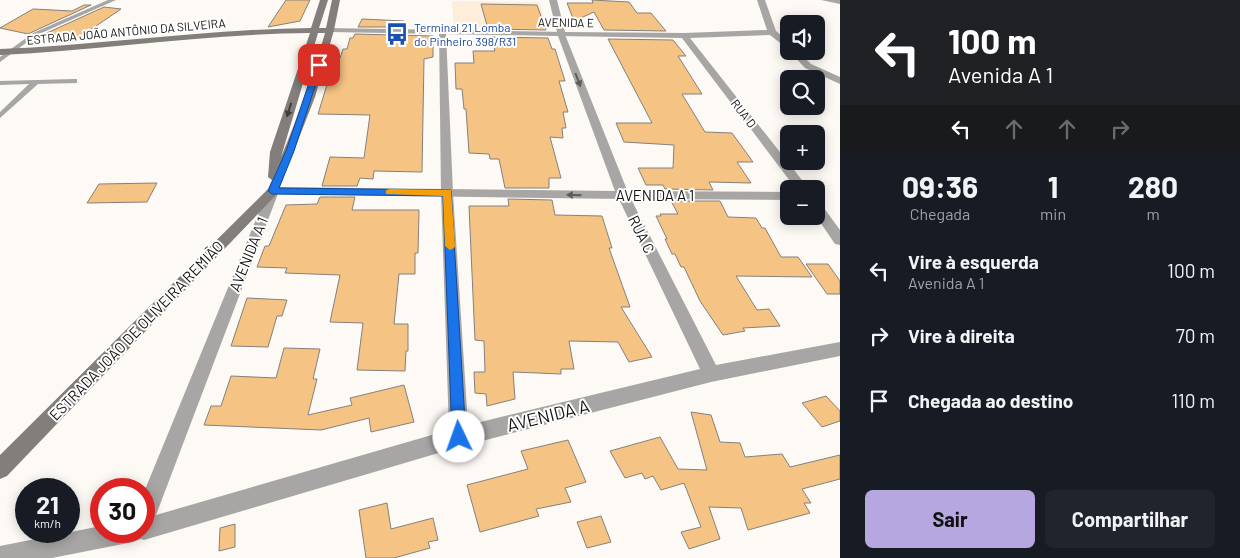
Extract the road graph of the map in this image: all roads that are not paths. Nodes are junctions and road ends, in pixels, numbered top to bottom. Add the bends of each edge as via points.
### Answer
1 (113, 0) edge
2 (324, 0) edge
3 (336, 0) edge
4 (553, 0) edge
5 (761, 0) edge
6 (825, 0) edge
7 (840, 2) edge
8 (320, 18) junction
9 (314, 30) junction
10 (330, 30) junction
11 (442, 32) junction
12 (772, 32) junction
13 (254, 33) junction
14 (561, 34) junction
15 (684, 36) junction
16 (780, 39) edge
17 (4, 52) edge
18 (0, 60) edge
19 (802, 60) edge
20 (840, 80) edge
21 (74, 81) dead end
22 (36, 82) junction
23 (0, 83) edge
24 (0, 116) edge
25 (796, 180) edge
26 (272, 191) junction
27 (447, 193) junction
28 (623, 196) junction
29 (780, 196) edge
30 (825, 219) edge
31 (840, 240) edge
32 (840, 349) edge
33 (711, 374) junction
34 (459, 437) junction
35 (0, 469) edge
36 (155, 490) edge
37 (155, 526) edge
38 (90, 539) edge
39 (0, 557) edge

1 - 17 lane via 35,34
2 - 8 main road
3 - 10 main road, ESTRADA JOÃO DE OLIVEIRA REMIÃO
4 - 14 street, RUA C
5 - 12 street
6 - 7 street
8 - 9 main road
8 - 10 main road via 328,21
8 - 13 main road, ESTRADA JOÃO ANTÔNIO DA SILVEIRA
9 - 10 main road, ESTRADA JOÃO ANTÔNIO DA SILVEIRA
9 - 13 main road, ESTRADA JOÃO ANTÔNIO DA SILVEIRA
9 -> 26 main road via 276,152
10 - 11 street, AVENIDA E
10 - 26 main road, ESTRADA JOÃO DE OLIVEIRA REMIÃO via 290,151
11 - 14 street, AVENIDA E
11 - 27 street
12 - 15 street, AVENIDA E
12 - 16 street
13 - 17 main road, ESTRADA JOÃO ANTÔNIO DA SILVEIRA
14 - 15 street, AVENIDA E
14 -> 28 street, RUA C
15 - 25 street, RUA D
17 - 18 lane
19 - 20 street via 808,66
21 - 22 lane
22 - 23 lane
22 - 24 lane
26 - 27 street, AVENIDA A 1
26 - 35 main road, ESTRADA JOÃO DE OLIVEIRA REMIÃO
26 - 36 street, AVENIDA A 1
28 -> 27 street, AVENIDA A 1
27 - 34 street
28 - 29 street, AVENIDA A 1
28 - 33 street, RUA C
30 - 31 street
32 - 33 street, AVENIDA A
33 - 34 street, AVENIDA A
34 - 37 street, AVENIDA A
38 - 39 street

